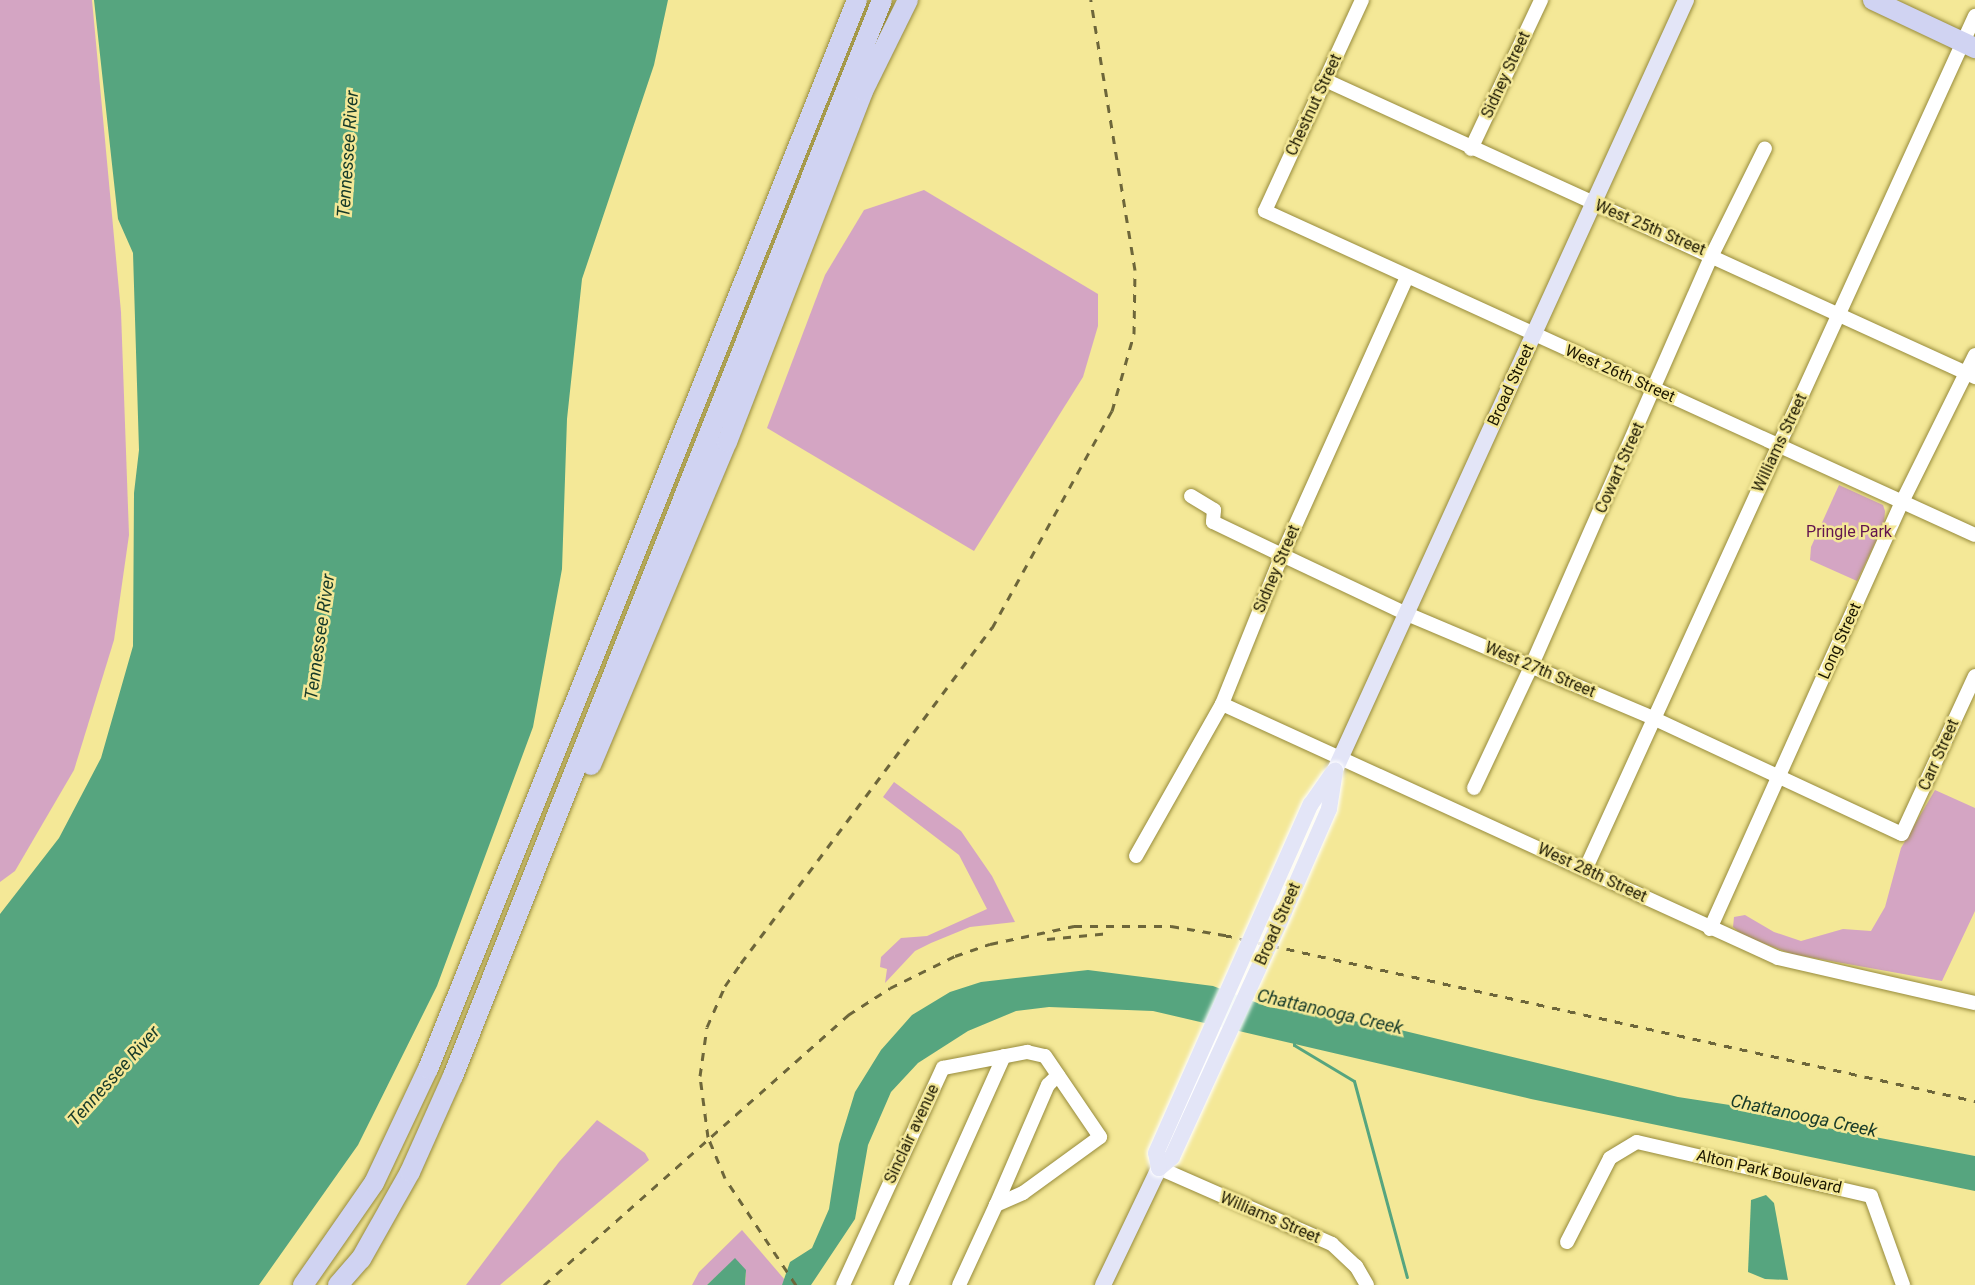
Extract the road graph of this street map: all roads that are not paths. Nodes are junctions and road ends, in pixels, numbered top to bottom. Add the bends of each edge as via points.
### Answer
1 (857, 0) edge
2 (908, 0) edge
3 (1362, 0) edge
4 (1541, 0) edge
5 (1686, 0) edge
6 (1873, 0) edge
7 (881, 2) edge
8 (1975, 16) edge
9 (1969, 46) edge
10 (1325, 81) junction
11 (1765, 148) dead end
12 (1471, 149) junction
13 (1593, 204) junction
14 (1265, 211) joint
15 (1712, 255) junction
16 (1407, 276) junction
17 (1840, 313) junction
18 (1533, 335) junction
19 (1975, 355) edge
20 (1970, 374) edge
21 (1654, 390) junction
22 (1779, 446) junction
23 (1191, 496) dead end
24 (1902, 502) junction
25 (1975, 535) edge
26 (1282, 555) junction
27 (1407, 614) junction
28 (1532, 667) junction
29 (1975, 676) edge
30 (1222, 704) junction
31 (1655, 719) junction
32 (1338, 763) junction
33 (1779, 780) junction
34 (1474, 788) dead end
35 (1902, 834) joint
36 (1136, 856) dead end
37 (536, 867) junction
38 (1585, 870) junction
39 (1710, 929) junction
40 (1975, 1003) edge
41 (1004, 1056) junction
42 (1058, 1075) junction
43 (1158, 1168) junction
44 (996, 1205) junction
45 (1567, 1242) dead end
46 (303, 1285) edge
47 (338, 1285) edge
48 (843, 1285) edge
49 (901, 1285) edge
50 (959, 1285) edge
51 (1103, 1285) edge
52 (1367, 1285) edge
53 (1903, 1285) edge

1 - 46 highway via 428,1069 374,1183
2 - 37 highway via 863,91 727,442 624,689 557,844
3 - 10 street, Chestnut Street
4 - 12 street, Sidney Street
5 - 13 main road, Broad Street
6 - 9 highway
7 - 37 highway
8 - 9 street, Williams Street
9 - 17 street, Williams Street
10 - 12 street, West 25th Street
10 - 14 street, Chestnut Street
11 - 15 street, Cowart Street
12 - 13 street, West 25th Street
13 - 15 street, West 25th Street
13 - 18 main road, Broad Street
14 - 16 street, West 26th Street
15 - 17 street, West 25th Street
15 - 21 street, Cowart Street
16 - 18 street, West 26th Street
16 - 26 street, Sidney Street
17 - 20 street, West 25th Street
17 - 22 street, Williams Street
18 - 21 street, West 26th Street
18 - 27 main road, Broad Street
19 - 20 street, Long Street
20 - 24 street, Long Street
21 - 22 street, West 26th Street
21 - 28 street, Cowart Street
22 - 24 street, West 26th Street
22 - 31 street, Williams Street
23 - 26 street, West 27th Street via 1214,510 1213,522
24 - 25 street, West 26th Street
24 - 33 street, Long Street
26 - 27 street, West 27th Street
26 - 30 street, Sidney Street
27 - 28 street, West 27th Street
27 - 32 main road, Broad Street
28 - 31 street, West 27th Street
28 - 34 street, Cowart Street
29 - 35 street, Carr Street
30 - 32 street, West 28th Street
30 - 36 street, Sidney Street
31 - 33 street, West 27th Street
31 - 38 street, Williams Street
32 - 38 street, West 28th Street
32 - 43 main road, Broad Street, bridge via 1311,804 1156,1154
33 - 35 street, West 27th Street
33 - 39 street, Long Street
37 - 47 highway via 453,1076 410,1172 361,1259
38 - 39 street, West 28th Street
39 - 40 street, West 28th Street via 1778,958
41 - 42 street, Sinclair avenue via 1045,1056
41 - 48 street, Sinclair avenue via 943,1068
41 - 49 street
42 - 44 street via 1048,1085
42 - 44 street, Sinclair avenue via 1100,1137 1023,1193
43 - 51 main road, Broad Street
43 - 52 street, Williams Street via 1332,1244 1356,1266
44 - 50 street
45 - 53 street, Alton Park Boulevard via 1610,1158 1637,1142 1871,1196

